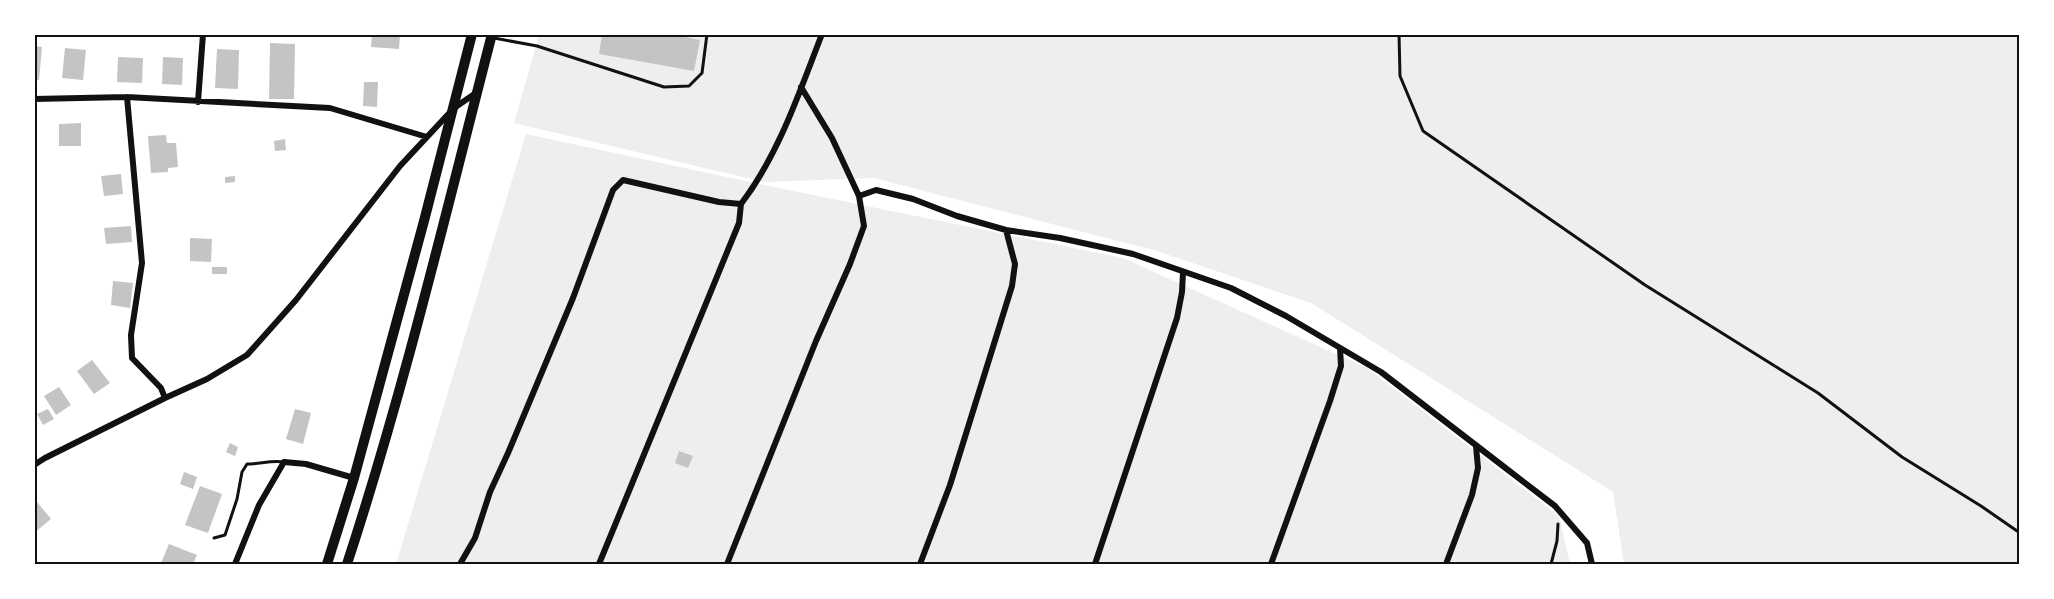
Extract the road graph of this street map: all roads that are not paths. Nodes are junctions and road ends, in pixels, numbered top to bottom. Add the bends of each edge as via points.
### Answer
1 (203, 34) edge
2 (707, 34) edge
3 (822, 34) edge
4 (472, 35) edge
5 (491, 36) edge
6 (801, 87) junction
7 (477, 93) junction
8 (127, 97) junction
9 (34, 99) edge
10 (198, 102) junction
11 (454, 108) junction
12 (427, 137) junction
13 (859, 196) junction
14 (741, 204) junction
15 (1006, 230) junction
16 (1183, 273) junction
17 (1341, 348) junction
18 (165, 398) junction
19 (1476, 446) junction
20 (284, 462) junction
21 (34, 465) edge
22 (354, 478) junction
23 (214, 538) dead end
24 (235, 564) edge
25 (327, 564) edge
26 (347, 564) edge
27 (460, 564) edge
28 (599, 564) edge
29 (727, 564) edge
30 (920, 564) edge
31 (1095, 564) edge
32 (1271, 564) edge
33 (1446, 564) edge
34 (1592, 564) edge

1 - 10 street
2 - 5 lane via 702,73 689,86 664,87 537,46
3 - 6 street
4 - 11 highway
5 - 7 highway
6 - 13 street via 832,138
6 - 14 street via 782,135
7 - 11 street
7 - 26 highway via 373,483
8 - 9 street
8 - 10 street
8 - 18 street via 142,263 130,335 132,358 161,388
10 - 12 street via 330,108
11 - 12 street
11 - 22 highway
12 - 18 street via 247,355
13 - 15 street via 876,190
13 - 29 street via 864,226 854,255
14 - 27 street via 623,180 613,190 573,298 490,492 475,538
14 - 28 street via 739,223
15 - 16 street via 1133,254
15 - 30 street via 1015,264 1012,286 950,485
16 - 17 street via 1231,288
16 - 31 street via 1177,318
17 - 19 street via 1381,372
17 - 32 street via 1341,366 1330,401
18 - 21 street
19 - 33 street via 1478,468 1472,495
19 - 34 street via 1558,510 1587,543
20 - 22 street
20 - 23 lane via 247,464 225,534
20 - 24 street via 259,505
22 - 25 highway

